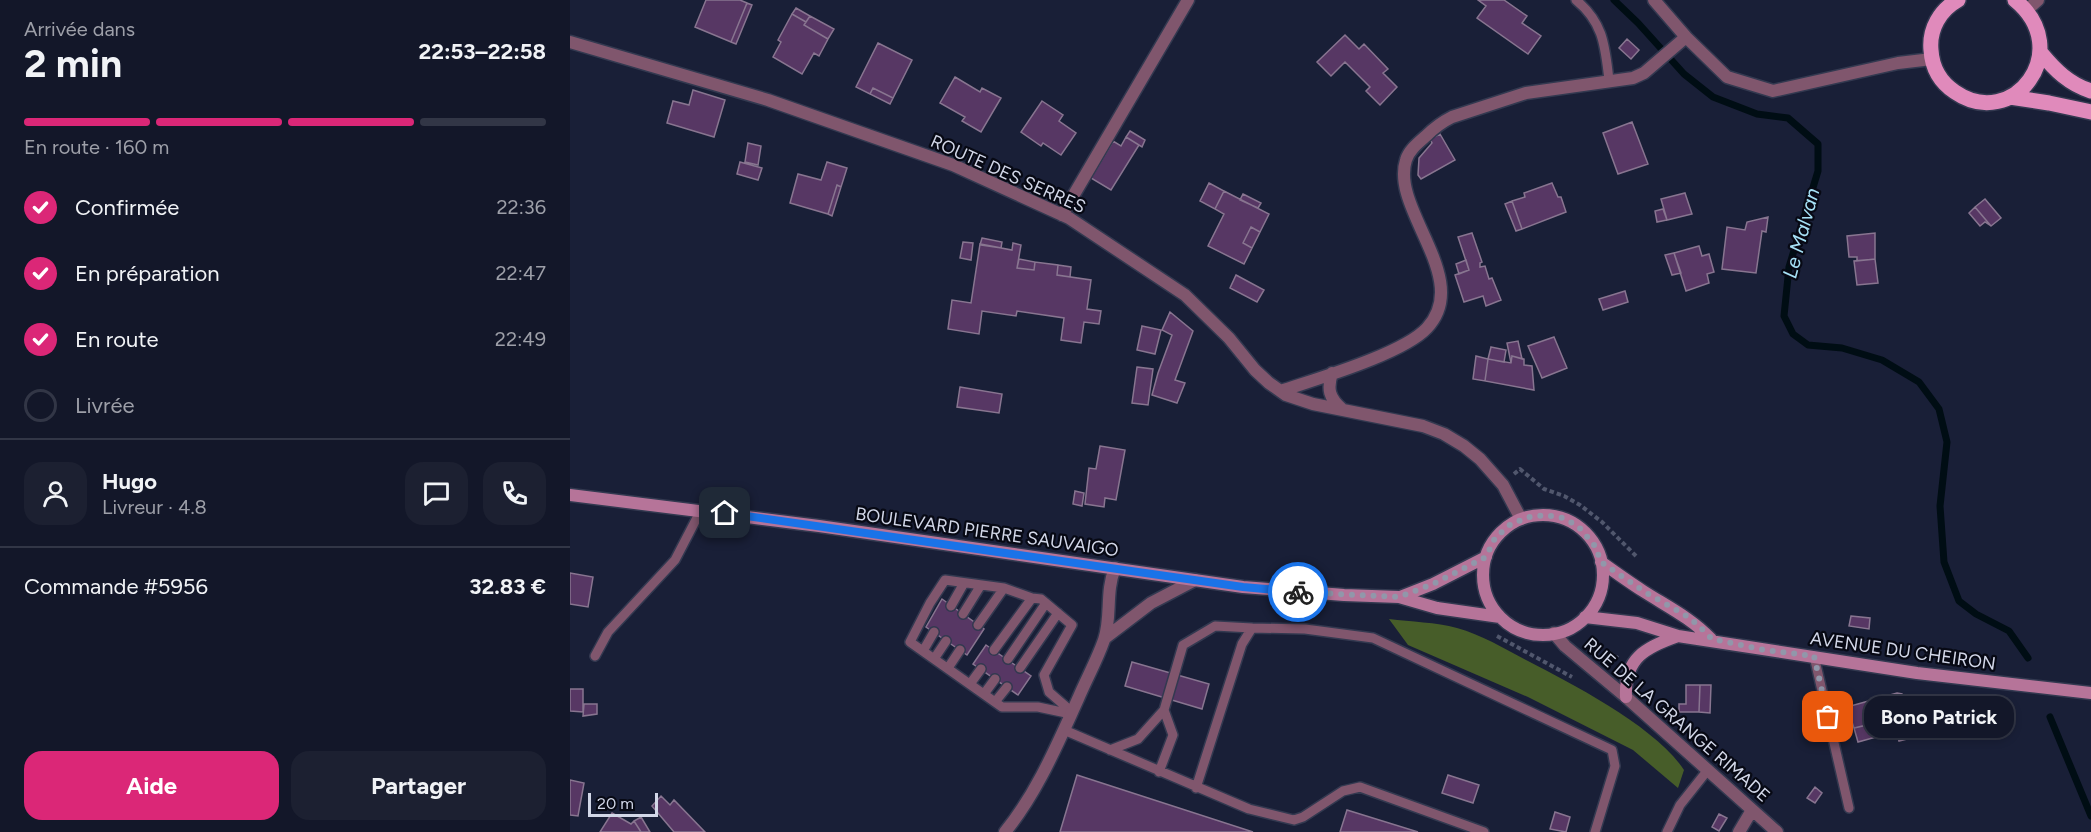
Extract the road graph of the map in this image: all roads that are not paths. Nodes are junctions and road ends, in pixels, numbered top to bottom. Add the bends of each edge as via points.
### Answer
1 (1188, 0) edge
2 (1576, 0) edge
3 (1654, 0) edge
4 (1958, 0) edge
5 (2026, 3) edge
6 (1941, 6) edge
7 (1686, 37) junction
8 (570, 42) edge
9 (2041, 53) junction
10 (1932, 59) junction
11 (1609, 80) junction
12 (2091, 91) edge
13 (2010, 97) junction
14 (2091, 112) edge
15 (1062, 215) junction
16 (1332, 373) junction
17 (1281, 391) junction
18 (1343, 409) junction
19 (571, 496) edge
20 (701, 510) junction
21 (1521, 519) junction
22 (1486, 557) junction
23 (1601, 562) junction
24 (1115, 568) junction
25 (1195, 580) junction
26 (964, 583) junction
27 (981, 585) junction
28 (1004, 588) junction
29 (1399, 597) junction
30 (1032, 598) junction
31 (1046, 603) junction
32 (951, 606) dead end
33 (1058, 613) junction
34 (963, 614) dead end
35 (1500, 617) junction
36 (1585, 618) junction
37 (978, 625) dead end
38 (1252, 628) junction
39 (934, 633) dead end
40 (1554, 633) junction
41 (1678, 636) junction
42 (1105, 638) junction
43 (1712, 639) junction
44 (946, 641) dead end
45 (960, 650) dead end
46 (994, 650) dead end
47 (923, 651) junction
48 (595, 656) dead end
49 (1814, 656) junction
50 (934, 659) junction
51 (1008, 659) dead end
52 (948, 668) junction
53 (1020, 668) dead end
54 (981, 669) dead end
55 (995, 679) dead end
56 (970, 684) junction
57 (1006, 687) dead end
58 (2091, 693) edge
59 (984, 694) junction
60 (1626, 697) junction
61 (995, 702) junction
62 (1164, 710) junction
63 (1071, 713) junction
64 (1064, 730) junction
65 (1110, 750) junction
66 (1707, 771) junction
67 (1158, 772) junction
68 (1196, 788) junction
69 (1849, 808) dead end
70 (1752, 810) junction
71 (1005, 832) edge
72 (1484, 832) edge
73 (1594, 832) edge
74 (1667, 832) edge
75 (1739, 832) edge
76 (1777, 832) edge

1 - 15 street
2 - 11 lane via 1588,10 1605,43
3 - 7 street
4 - 6 main road
5 - 9 main road via 2039,34
6 - 10 main road via 1930,43
7 - 10 street via 1727,77 1773,91
7 - 11 street via 1644,73
8 - 15 street, ROUTE DES SERRES via 768,100 953,165
9 - 12 main road via 2063,76
9 - 13 main road via 2034,75
10 - 13 main road via 1948,88 1962,97 1977,102
11 - 16 street via 1526,93 1474,109 1444,121 1414,147 1406,159 1405,186 1435,264 1441,289 1439,309 1418,337
13 - 14 main road
15 - 17 street, ROUTE DES SERRES via 1185,295 1255,370
16 - 17 street
16 - 18 street via 1329,391
17 - 18 street, ROUTE DES SERRES
18 - 21 street, ROUTE DES SERRES via 1444,434 1480,459 1503,485
19 - 20 main road, BOULEVARD PIERRE SAUVAIGO
20 - 24 main road, BOULEVARD PIERRE SAUVAIGO
20 - 48 lane via 675,560 608,632
21 - 22 main road via 1495,538
21 - 23 main road via 1546,515 1571,522 1590,538
22 - 29 main road, BOULEVARD PIERRE SAUVAIGO
22 - 35 main road via 1485,589
23 - 36 main road via 1601,588
23 - 43 main road via 1685,615
24 - 25 main road, BOULEVARD PIERRE SAUVAIGO
24 - 42 street via 1110,580
25 - 29 main road, BOULEVARD PIERRE SAUVAIGO via 1284,591
25 - 42 street via 1151,603
26 - 27 lane
26 - 32 lane
26 - 47 lane via 945,580 930,603 910,642
27 - 28 lane
27 - 34 lane
28 - 30 lane
28 - 37 lane
29 - 35 main road, BOULEVARD PIERRE SAUVAIGO via 1437,608
30 - 31 lane
30 - 46 lane
31 - 33 lane
31 - 51 lane
33 - 53 lane
33 - 63 lane via 1072,625 1044,675 1049,692
35 - 40 main road via 1531,634
36 - 40 main road
36 - 41 main road, AVENUE DU CHEIRON via 1637,623
38 - 62 lane via 1215,626 1183,645
38 - 68 lane via 1242,644
38 - 73 lane via 1305,629 1373,638 1612,750 1615,766
39 - 47 lane
40 - 60 street, RUE DE LA GRANGE RIMADE
41 - 43 main road, AVENUE DU CHEIRON
41 - 60 main road via 1648,647 1637,657 1625,686
42 - 63 street
43 - 49 main road, AVENUE DU CHEIRON
44 - 50 lane
45 - 52 lane
47 - 50 lane
49 - 58 main road, AVENUE DU CHEIRON via 1917,673
49 - 69 lane
50 - 52 lane
52 - 56 lane
54 - 56 lane
55 - 59 lane
56 - 59 lane
57 - 61 lane
59 - 61 lane
60 - 66 street, RUE DE LA GRANGE RIMADE
61 - 63 lane via 1002,707 1038,707
62 - 65 lane via 1138,739
62 - 67 lane via 1173,735
63 - 64 street
64 - 65 lane
64 - 71 street via 1020,813
65 - 67 lane
66 - 70 street, RUE DE LA GRANGE RIMADE
66 - 74 lane via 1680,805
67 - 68 lane
68 - 72 lane via 1249,809 1294,820 1343,791 1360,787
70 - 75 street
70 - 76 street, RUE DE LA GRANGE RIMADE

